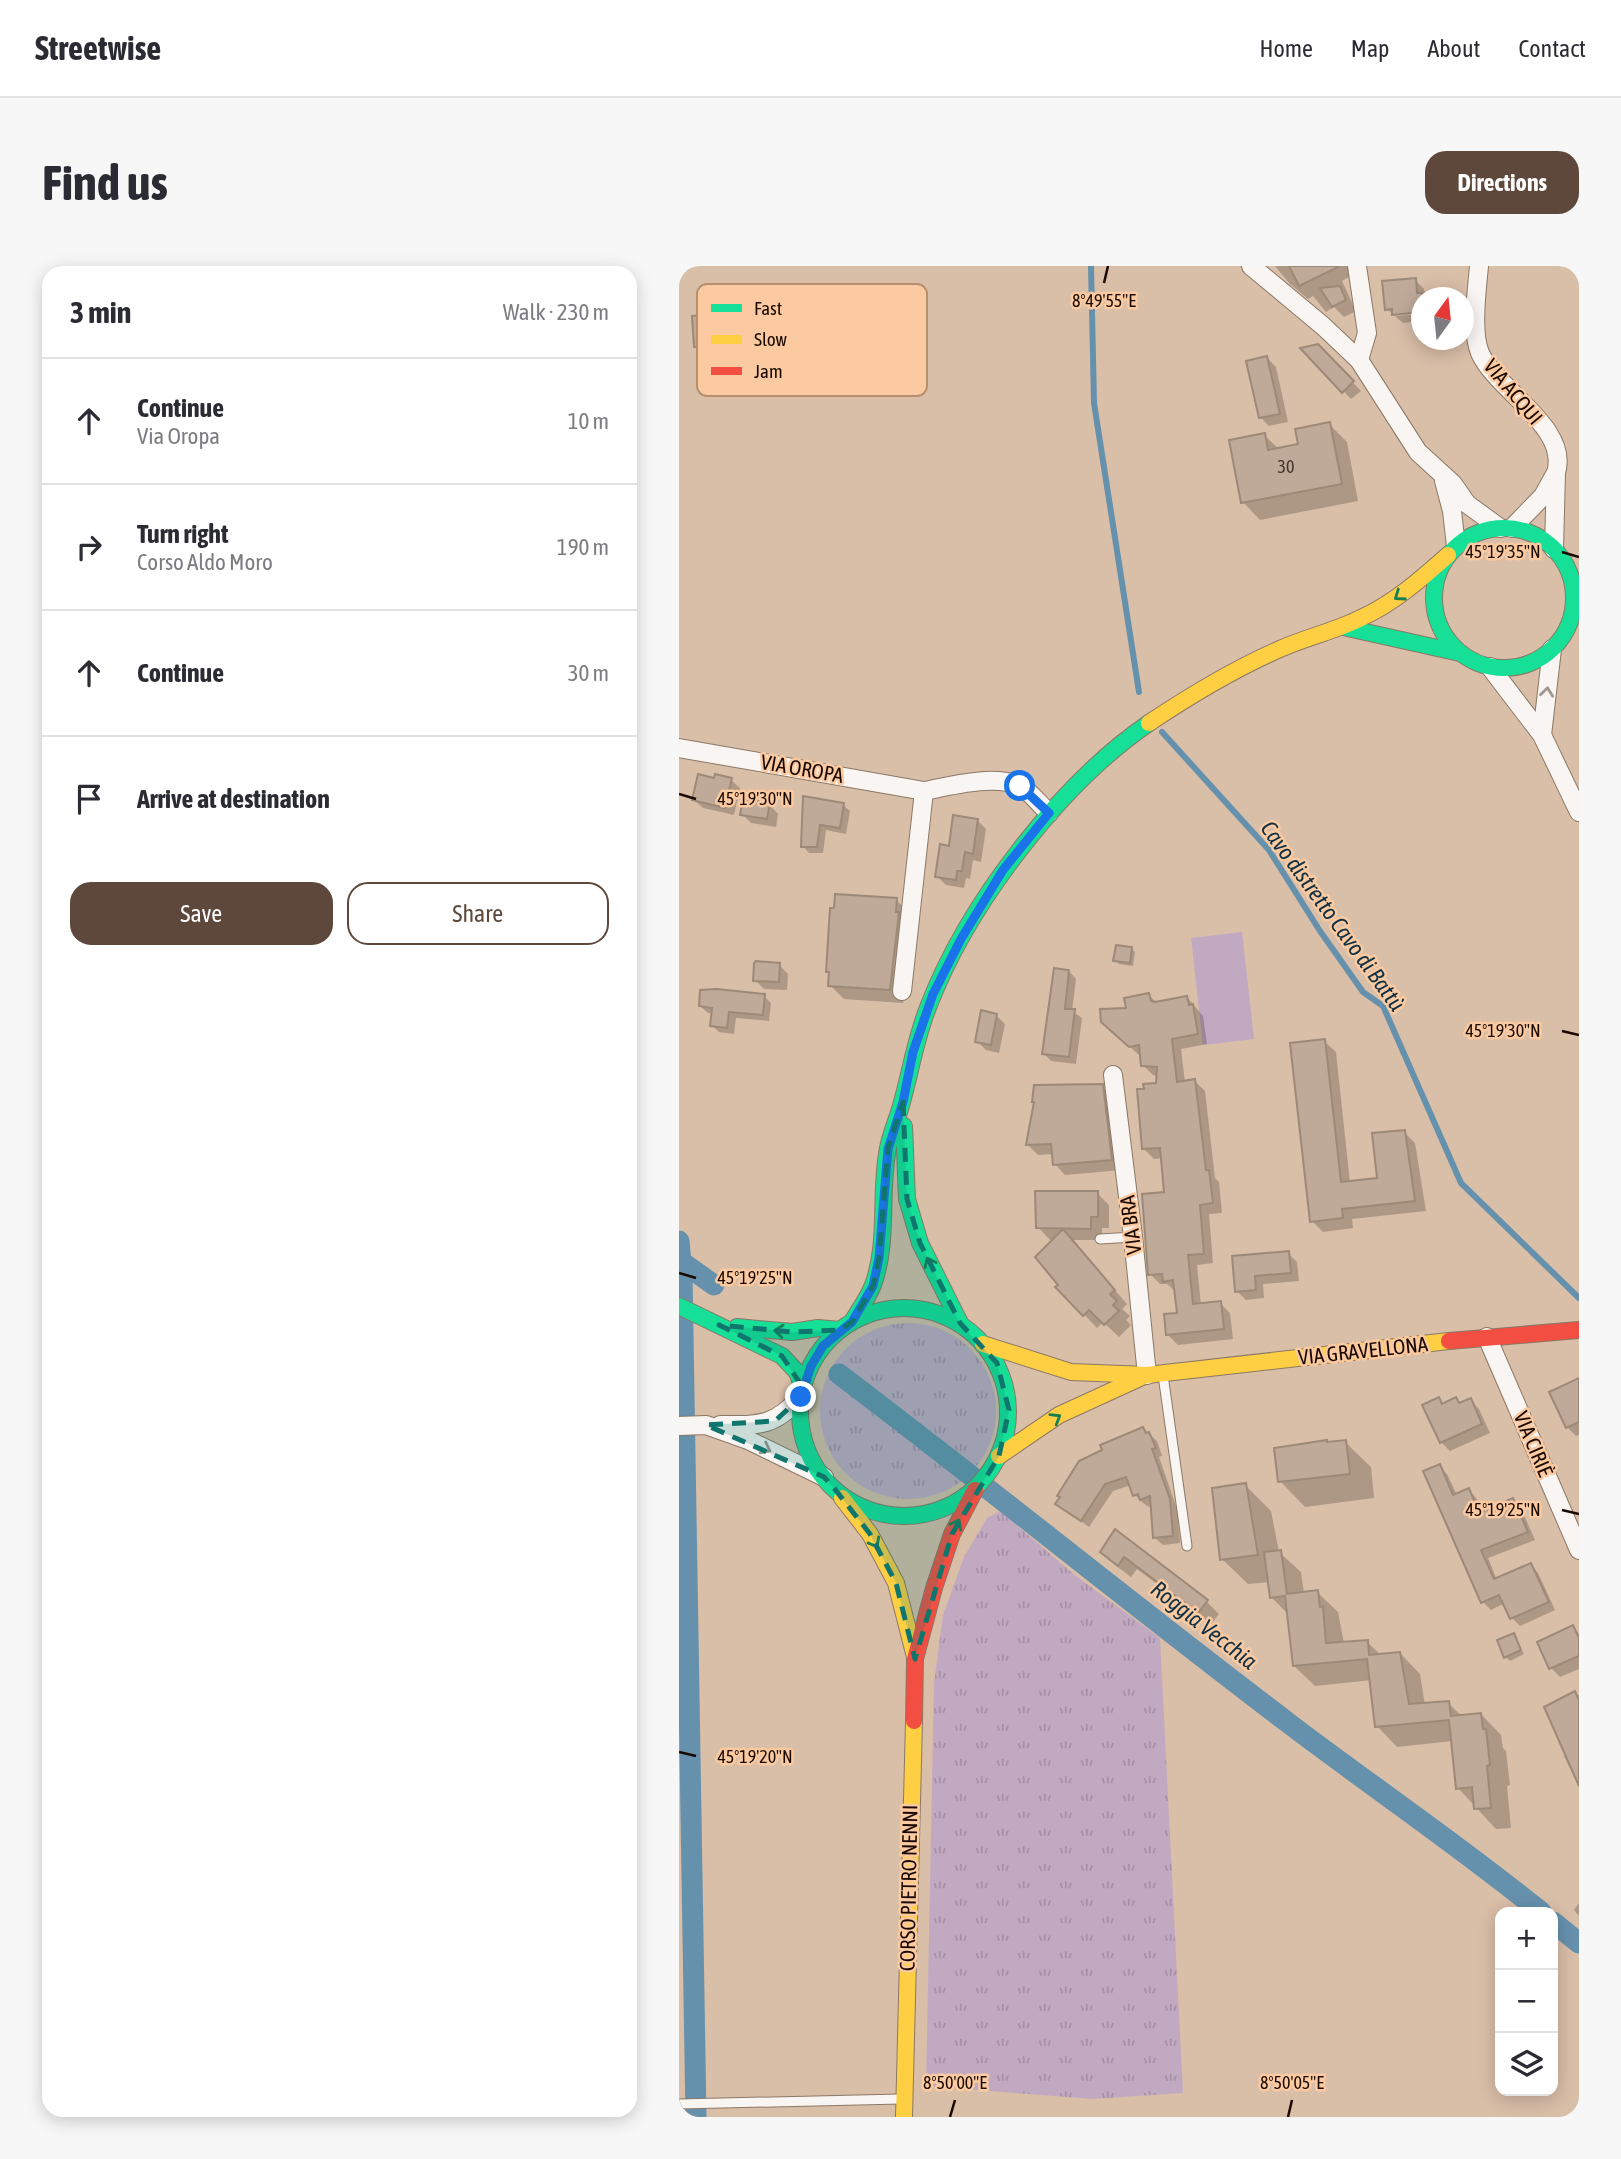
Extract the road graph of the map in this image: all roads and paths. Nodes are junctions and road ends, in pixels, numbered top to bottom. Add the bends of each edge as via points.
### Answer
1 (1251, 266) edge
2 (1357, 266) edge
3 (1479, 266) edge
4 (1359, 360) junction
5 (1556, 473) junction
6 (1442, 474) junction
7 (1506, 528) junction
8 (1452, 551) junction
9 (1557, 553) junction
10 (1579, 564) edge
11 (1343, 627) junction
12 (1579, 629) edge
13 (1556, 645) junction
14 (1460, 653) junction
15 (1490, 667) junction
16 (1542, 735) junction
17 (679, 748) edge
18 (924, 791) junction
19 (1579, 812) edge
20 (1049, 813) junction
21 (902, 991) dead end
22 (1113, 1075) dead end
23 (903, 1102) junction
24 (1133, 1237) junction
25 (1100, 1239) dead end
26 (679, 1306) edge
27 (718, 1324) junction
28 (960, 1324) junction
29 (846, 1326) junction
30 (1579, 1329) edge
31 (1487, 1337) junction
32 (983, 1344) junction
33 (1155, 1374) junction
34 (802, 1392) junction
35 (679, 1426) edge
36 (705, 1426) junction
37 (999, 1456) junction
38 (829, 1483) junction
39 (976, 1487) junction
40 (1187, 1546) dead end
41 (1579, 1550) edge
42 (915, 1660) junction
43 (904, 2099) junction
44 (679, 2104) edge
45 (904, 2117) edge

1 - 4 street
2 - 4 street via 1367,333
3 - 5 street, VIA ACQUI via 1480,352 1506,389 1536,416 1548,434 1559,463
4 - 6 street via 1417,452
5 - 7 street via 1543,496
5 - 9 street, VIA ACQUI
6 - 7 street via 1467,504
6 - 8 street via 1450,502
7 - 8 main road via 1476,533
7 - 9 main road via 1534,535
8 -> 11 main road via 1395,600
8 - 14 main road via 1437,574 1433,596 1445,637
9 - 10 main road
9 - 13 main road via 1571,577 1574,599 1570,621
11 - 14 main road
11 - 20 main road via 1272,653 1174,705 1092,767
12 - 13 main road
13 - 15 main road via 1523,665
16 -> 13 street
14 - 15 main road
15 - 16 street
16 - 19 street
17 - 18 street, VIA OROPA
18 - 20 street, VIA OROPA via 1000,781 1020,786
18 - 21 street
20 - 23 main road via 1003,870 933,994 913,1052
22 - 24 street, VIA BRA
28 -> 23 main road via 920,1244 907,1199
23 - 29 main road via 888,1149 873,1286
24 - 25 lane
24 - 33 street, VIA BRA
26 - 27 main road
29 -> 27 main road via 792,1332
27 - 34 main road via 782,1356 797,1371
28 - 29 main road via 934,1312 906,1308 878,1311
28 - 32 main road
29 - 34 main road via 823,1346
30 - 31 main road, VIA GRAVELLONA
31 - 33 main road, VIA GRAVELLONA
31 - 41 street, VIA CIRIÈ
32 - 33 main road, VIA GRAVELLONA via 1071,1372
32 - 37 main road via 1006,1386 1009,1410
37 -> 33 main road, VIA GRAVELLONA via 1059,1415
33 - 40 lane
34 - 36 street via 775,1421
34 - 38 main road via 804,1439
35 - 36 street
36 -> 38 street via 748,1440
37 - 39 main road
38 - 39 main road via 855,1503 905,1516 942,1508
38 -> 42 main road, CORSO PIETRO NENNI via 870,1534 897,1583
42 -> 39 main road, CORSO PIETRO NENNI via 952,1534
42 - 43 main road, CORSO PIETRO NENNI
43 - 44 lane
43 - 45 main road, CORSO PIETRO NENNI

